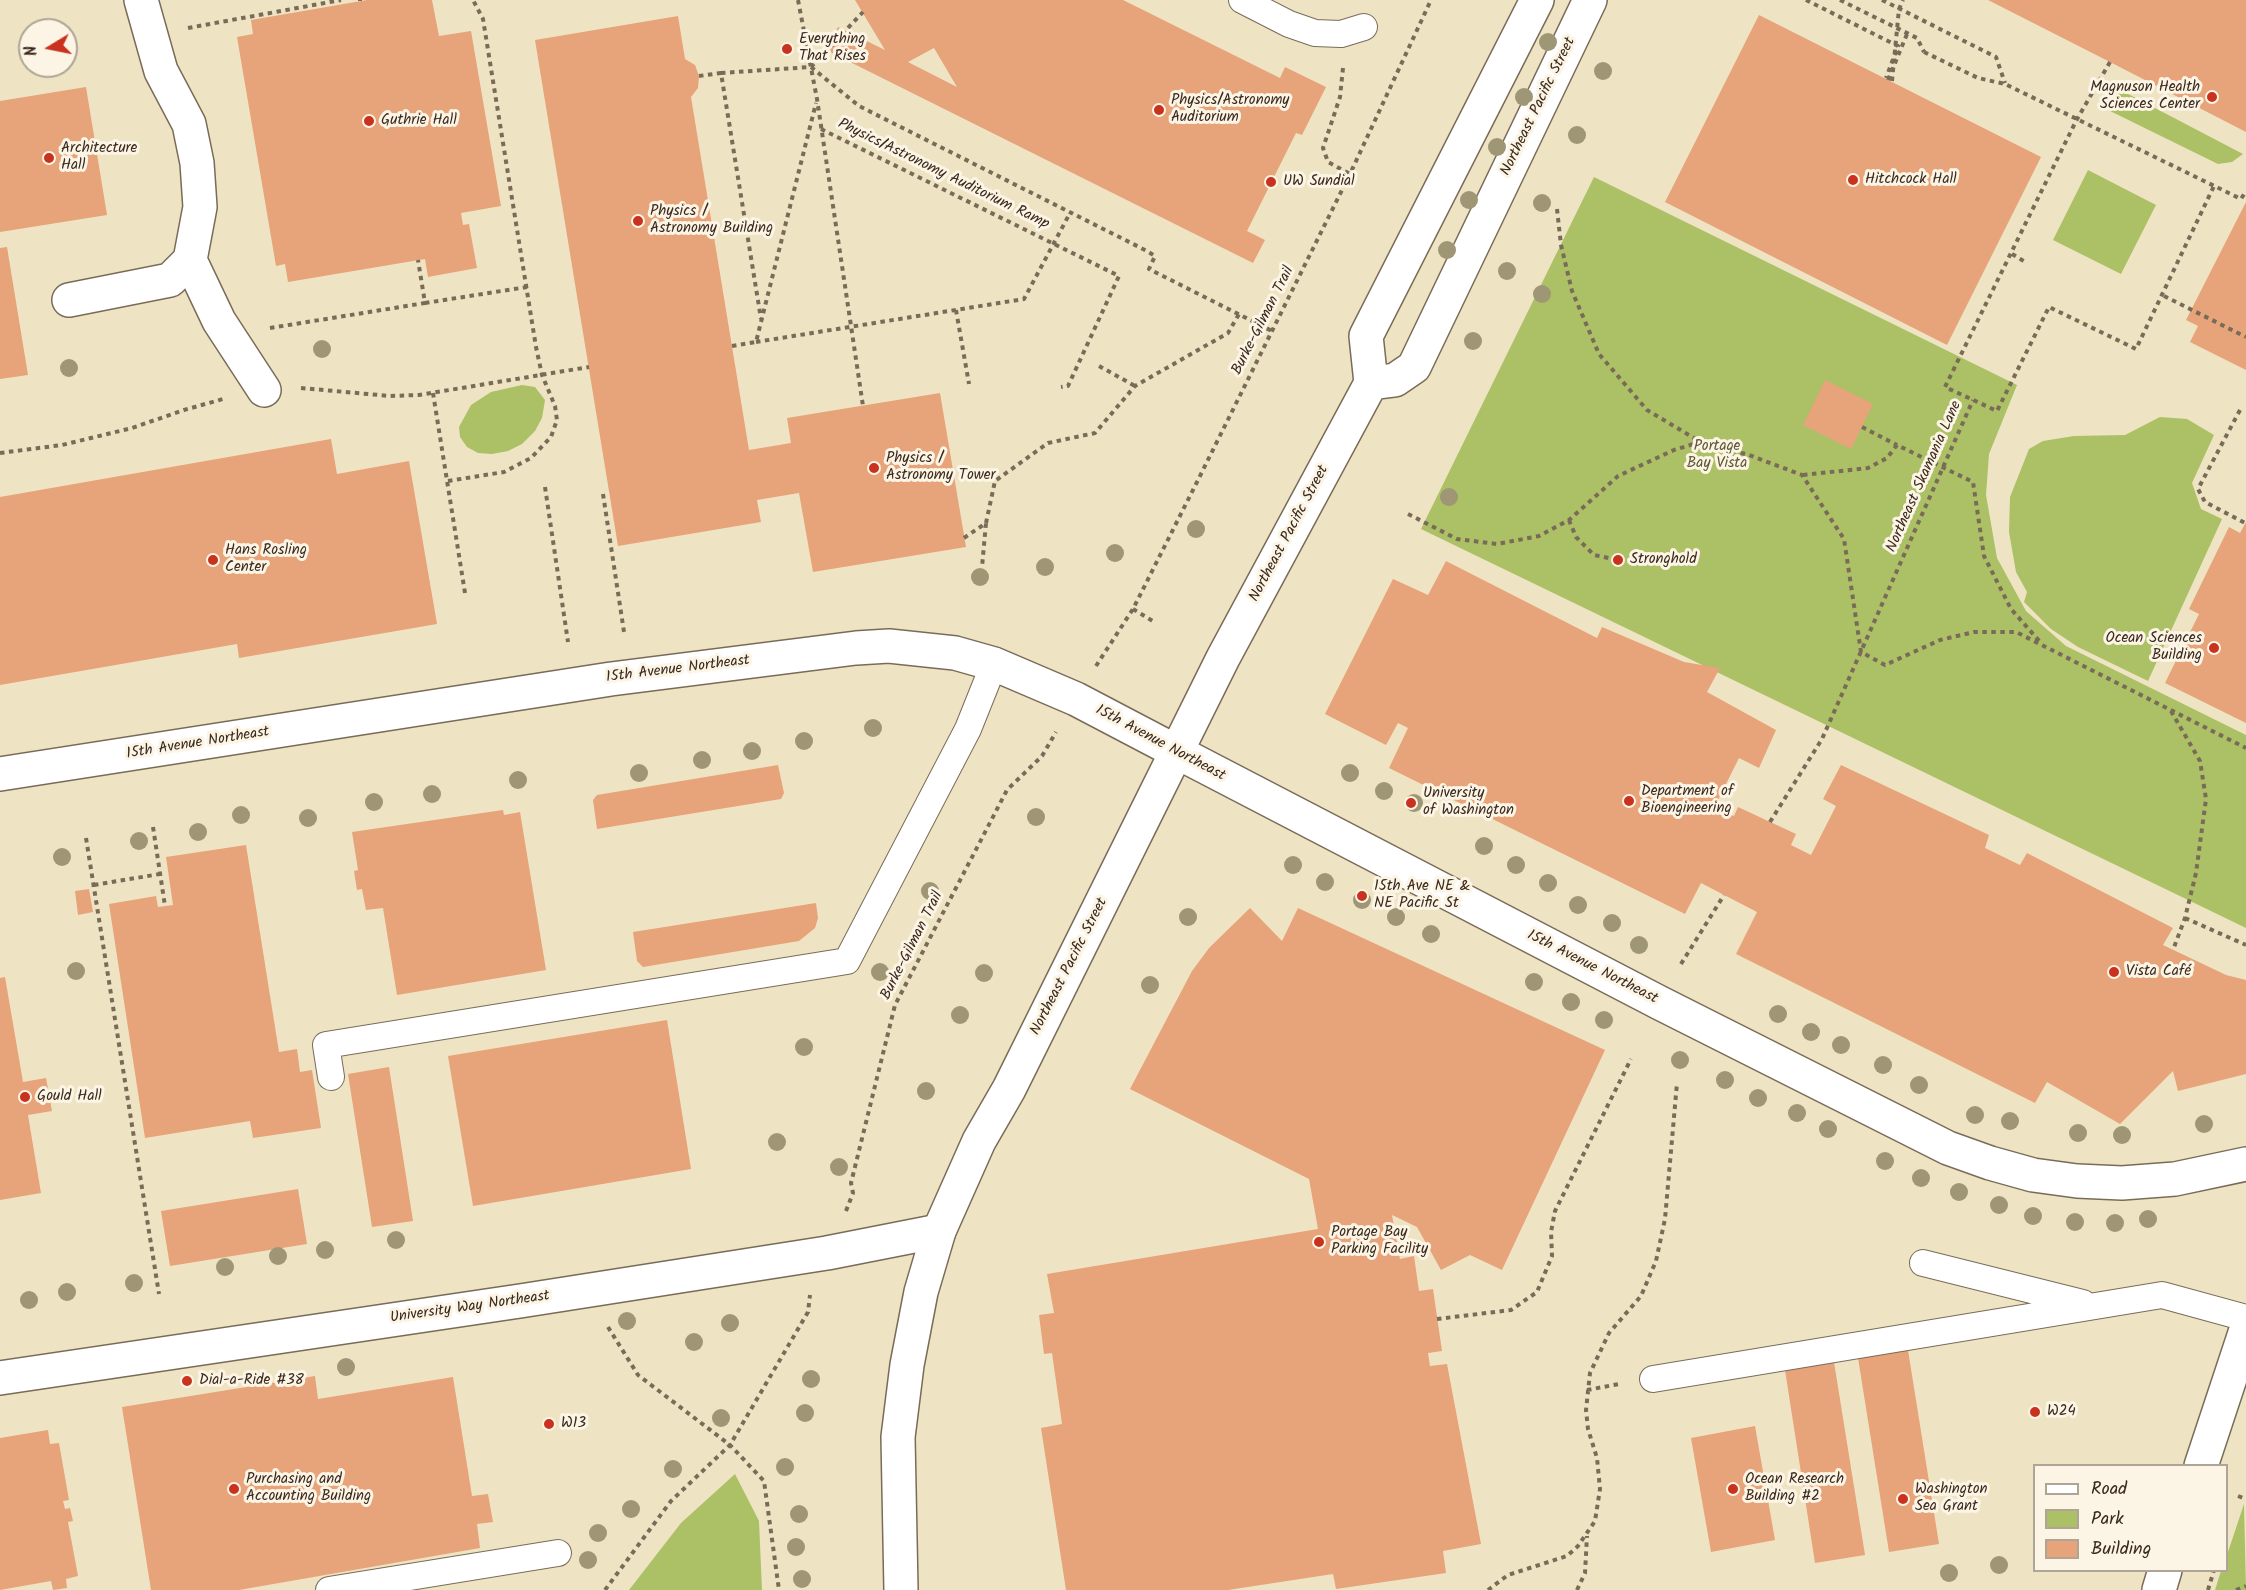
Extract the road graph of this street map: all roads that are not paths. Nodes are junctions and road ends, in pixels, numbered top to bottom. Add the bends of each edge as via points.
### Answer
1 (141, 0) edge
2 (1242, 0) edge
3 (1537, 0) edge
4 (1590, 0) edge
5 (1352, 30) road end
6 (190, 260) junction
7 (69, 300) dead end
8 (1371, 383) junction
9 (264, 390) dead end
10 (994, 664) junction
11 (1177, 752) junction
12 (0, 774) edge
13 (331, 1077) dead end
14 (2246, 1164) edge
15 (939, 1232) junction
16 (1923, 1263) dead end
17 (2094, 1306) junction
18 (2246, 1318) edge
19 (2246, 1330) edge
20 (0, 1378) edge
21 (1653, 1379) dead end
22 (2202, 1464) edge
23 (558, 1553) dead end
24 (2164, 1572) edge
25 (329, 1590) edge
26 (901, 1590) edge
27 (2159, 1590) edge

1 - 6 main road via 161,71 189,124 197,163 200,207
2 - 5 lane via 1315,33
3 - 8 main road via 1366,336
4 - 8 main road, Northeast Pacific Street via 1414,367 1395,380
6 - 7 main road via 170,280
6 - 9 main road via 219,321
8 - 11 main road, Northeast Pacific Street via 1223,658
10 - 11 main road, 15th Avenue Northeast via 1076,699
10 - 12 main road, 15th Avenue Northeast via 922,648 856,648 611,679
10 - 13 lane via 968,729 848,961 326,1045
11 - 14 main road, 15th Avenue Northeast via 1948,1148 1990,1163 2077,1181 2175,1179
11 - 15 main road, Northeast Pacific Street via 1009,1089 979,1141
15 - 20 main road, University Way Northeast via 520,1301
15 - 26 main road, Northeast Pacific Street via 921,1292 898,1437
16 - 17 lane
17 - 18 lane via 2162,1295
17 - 21 lane
19 - 22 main road
23 - 25 lane
24 - 27 main road

